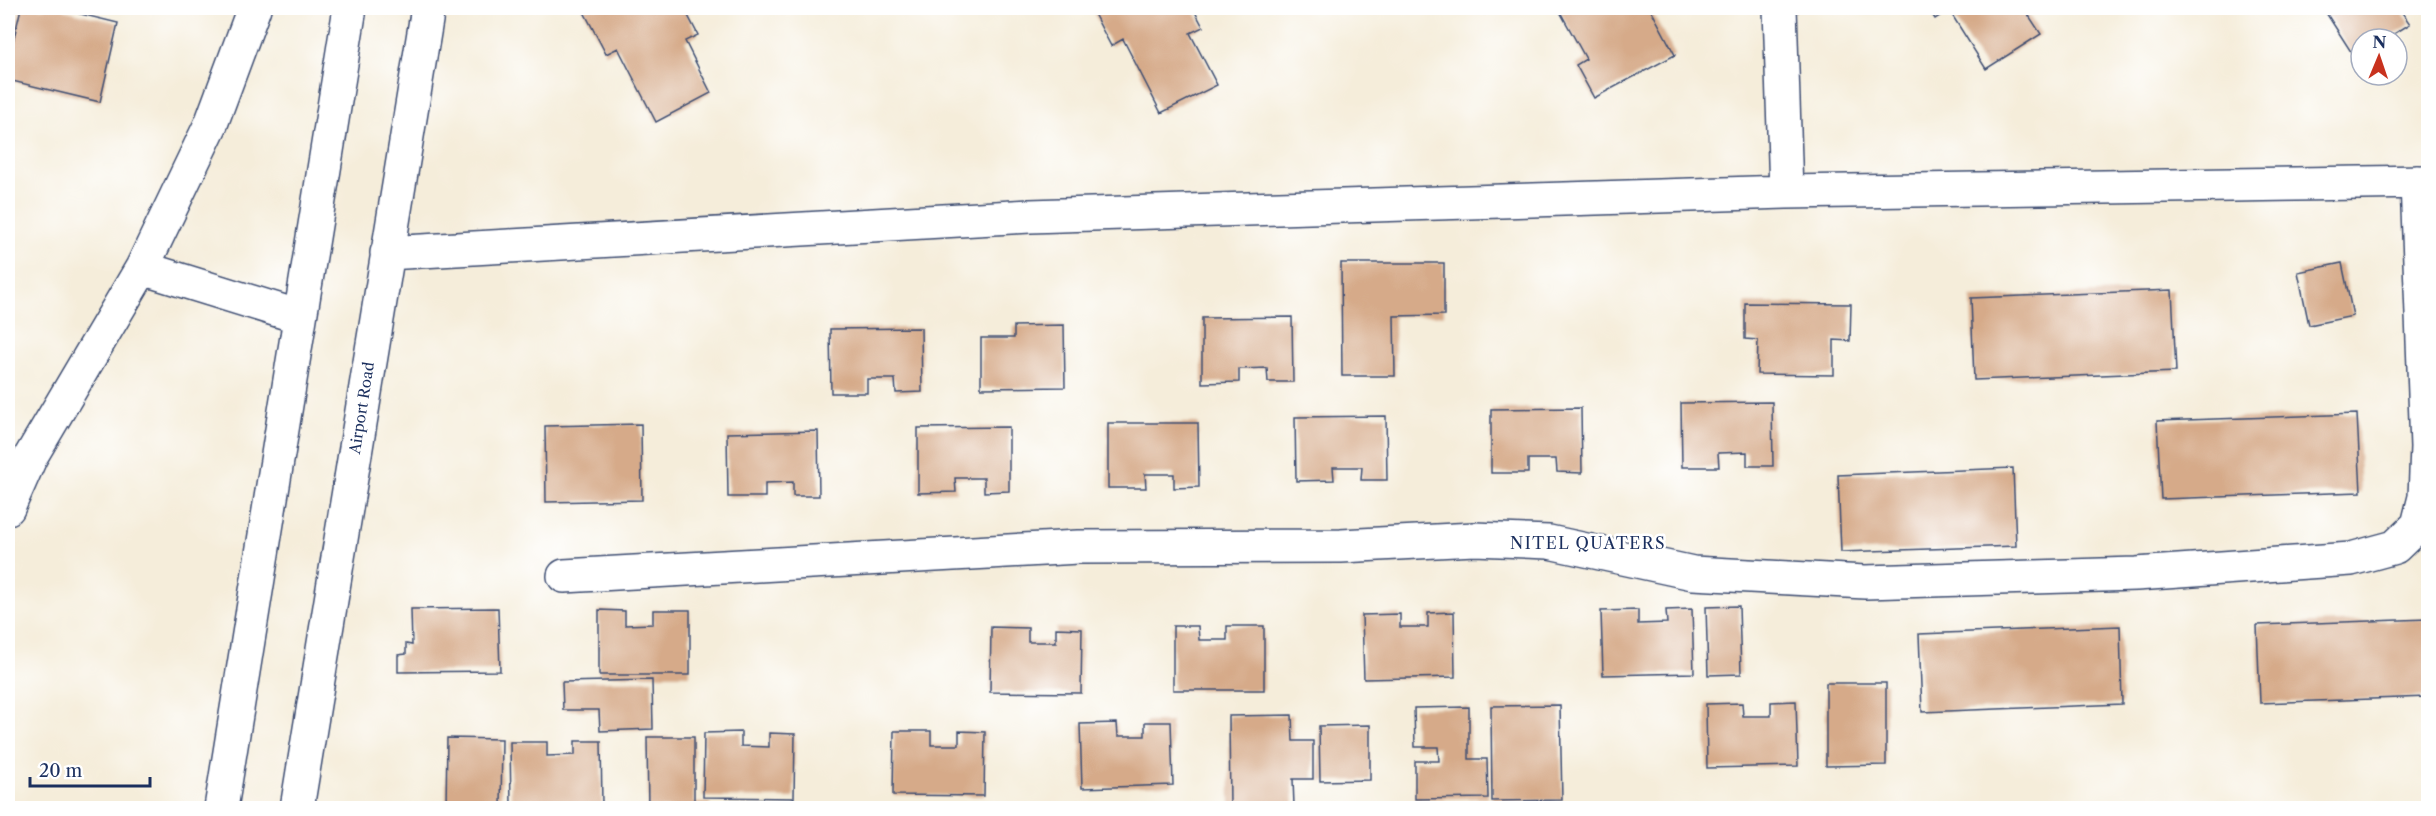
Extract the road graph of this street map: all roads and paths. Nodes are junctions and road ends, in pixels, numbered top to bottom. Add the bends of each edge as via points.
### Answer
1 (254, 8) edge
2 (350, 8) edge
3 (428, 8) edge
4 (1780, 8) edge
5 (2423, 182) edge
6 (1786, 192) junction
7 (387, 253) junction
8 (142, 268) junction
9 (300, 317) junction
10 (8, 508) edge
11 (564, 576) dead end
12 (221, 808) edge
13 (297, 808) edge

1 - 8 street via 211,124
2 - 9 street
3 - 7 street, Airport Road
4 - 6 street
5 - 6 street
5 - 11 street via 2425,497 2418,525 2395,547 2351,559 2136,574 1865,582 1693,573 1549,542 1474,539 1341,546 1078,547
6 - 7 street via 1030,216
7 - 13 street, Airport Road
8 - 9 street
8 - 10 street via 31,456
9 - 12 street

